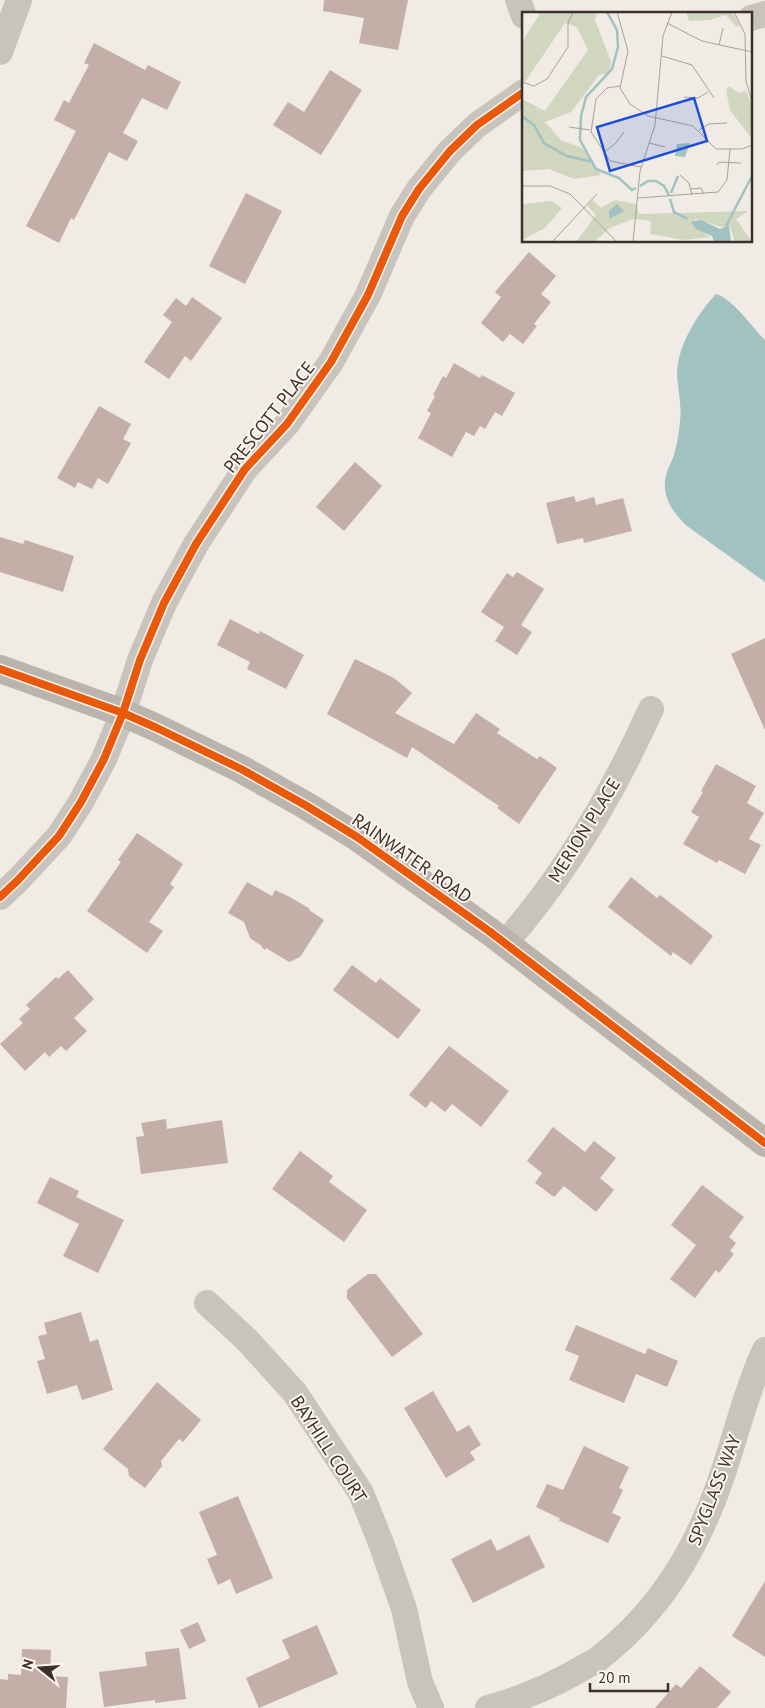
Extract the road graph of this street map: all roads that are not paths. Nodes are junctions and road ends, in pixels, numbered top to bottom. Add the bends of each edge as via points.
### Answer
1 (19, 0) edge
2 (518, 0) edge
3 (522, 12) edge
4 (765, 14) edge
5 (752, 18) edge
6 (0, 52) edge
7 (522, 93) edge
8 (0, 669) edge
9 (650, 710) dead end
10 (123, 713) junction
11 (0, 897) edge
12 (505, 943) junction
13 (765, 1143) edge
14 (207, 1303) dead end
15 (765, 1350) edge
16 (431, 1708) edge
17 (488, 1708) edge

1 - 6 street
2 - 3 street
4 - 5 street
7 - 10 street, PRESCOTT PLACE via 477,125 450,151 419,189 402,216 368,295 332,362 287,424 245,470 196,544 164,603 140,660
8 - 10 street, RAINWATER ROAD
9 - 12 street, MERION PLACE via 630,756 593,822 529,916
10 - 11 street, PRESCOTT PLACE via 104,759 59,836
10 - 12 street, RAINWATER ROAD via 240,769 305,805 406,870
12 - 13 street, RAINWATER ROAD
14 - 16 street, BAYHILL COURT via 295,1393 361,1493 404,1609 420,1682
15 - 17 street, SPYGLASS WAY via 703,1524 690,1554 664,1594 598,1659 554,1684

